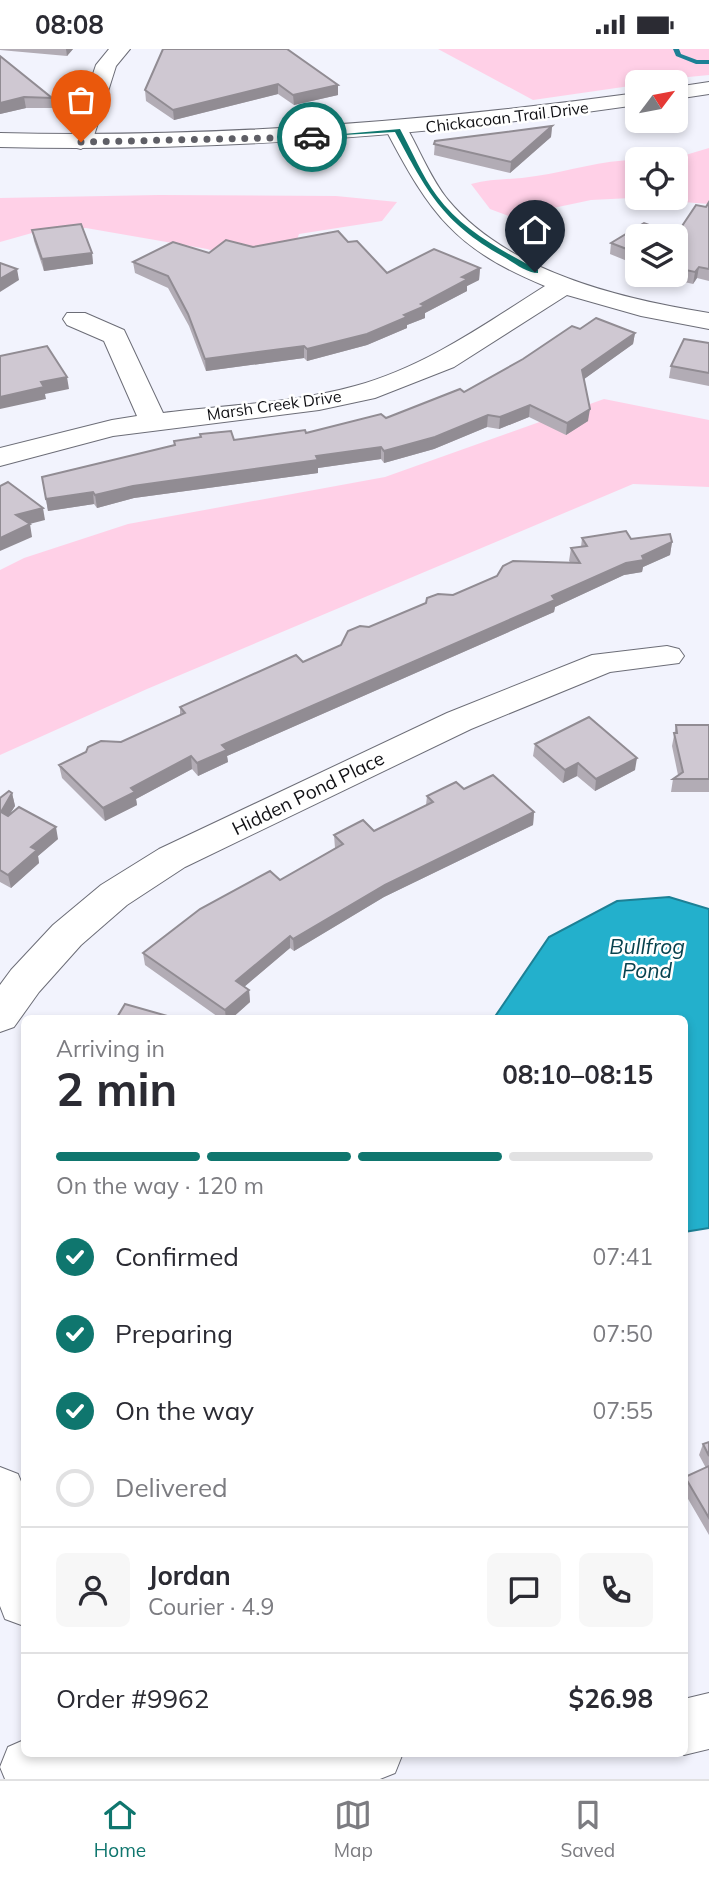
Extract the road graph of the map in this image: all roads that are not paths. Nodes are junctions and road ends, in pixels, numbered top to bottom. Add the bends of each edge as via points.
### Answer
1 (120, 49) edge
2 (709, 88) edge
3 (688, 91) edge
4 (625, 101) edge
5 (397, 130) junction
6 (0, 140) edge
7 (81, 142) junction
8 (567, 285) junction
9 (76, 319) dead end
10 (709, 321) edge
11 (153, 421) junction
12 (0, 457) edge
13 (667, 656) dead end
14 (0, 1016) edge
15 (0, 1491) edge
16 (21, 1586) edge
17 (709, 1721) edge
18 (688, 1726) edge
19 (276, 1757) edge
20 (27, 1767) edge

1 - 7 street via 106,65
2 - 3 street
4 - 5 street, Chickacoan Trail Drive
5 - 7 street, Chickacoan Trail Drive via 277,139
5 - 8 street via 432,195 449,216 501,254
6 - 7 street, Chickacoan Trail Drive
8 - 10 street via 650,310
8 - 11 street, Marsh Creek Drive via 443,361 376,388 319,403
9 - 11 street via 115,336
11 - 12 street, Marsh Creek Drive
13 - 14 street, Hidden Pond Place via 604,661 459,721 172,858 114,895 66,935
15 - 16 street
17 - 18 street
19 - 20 street

